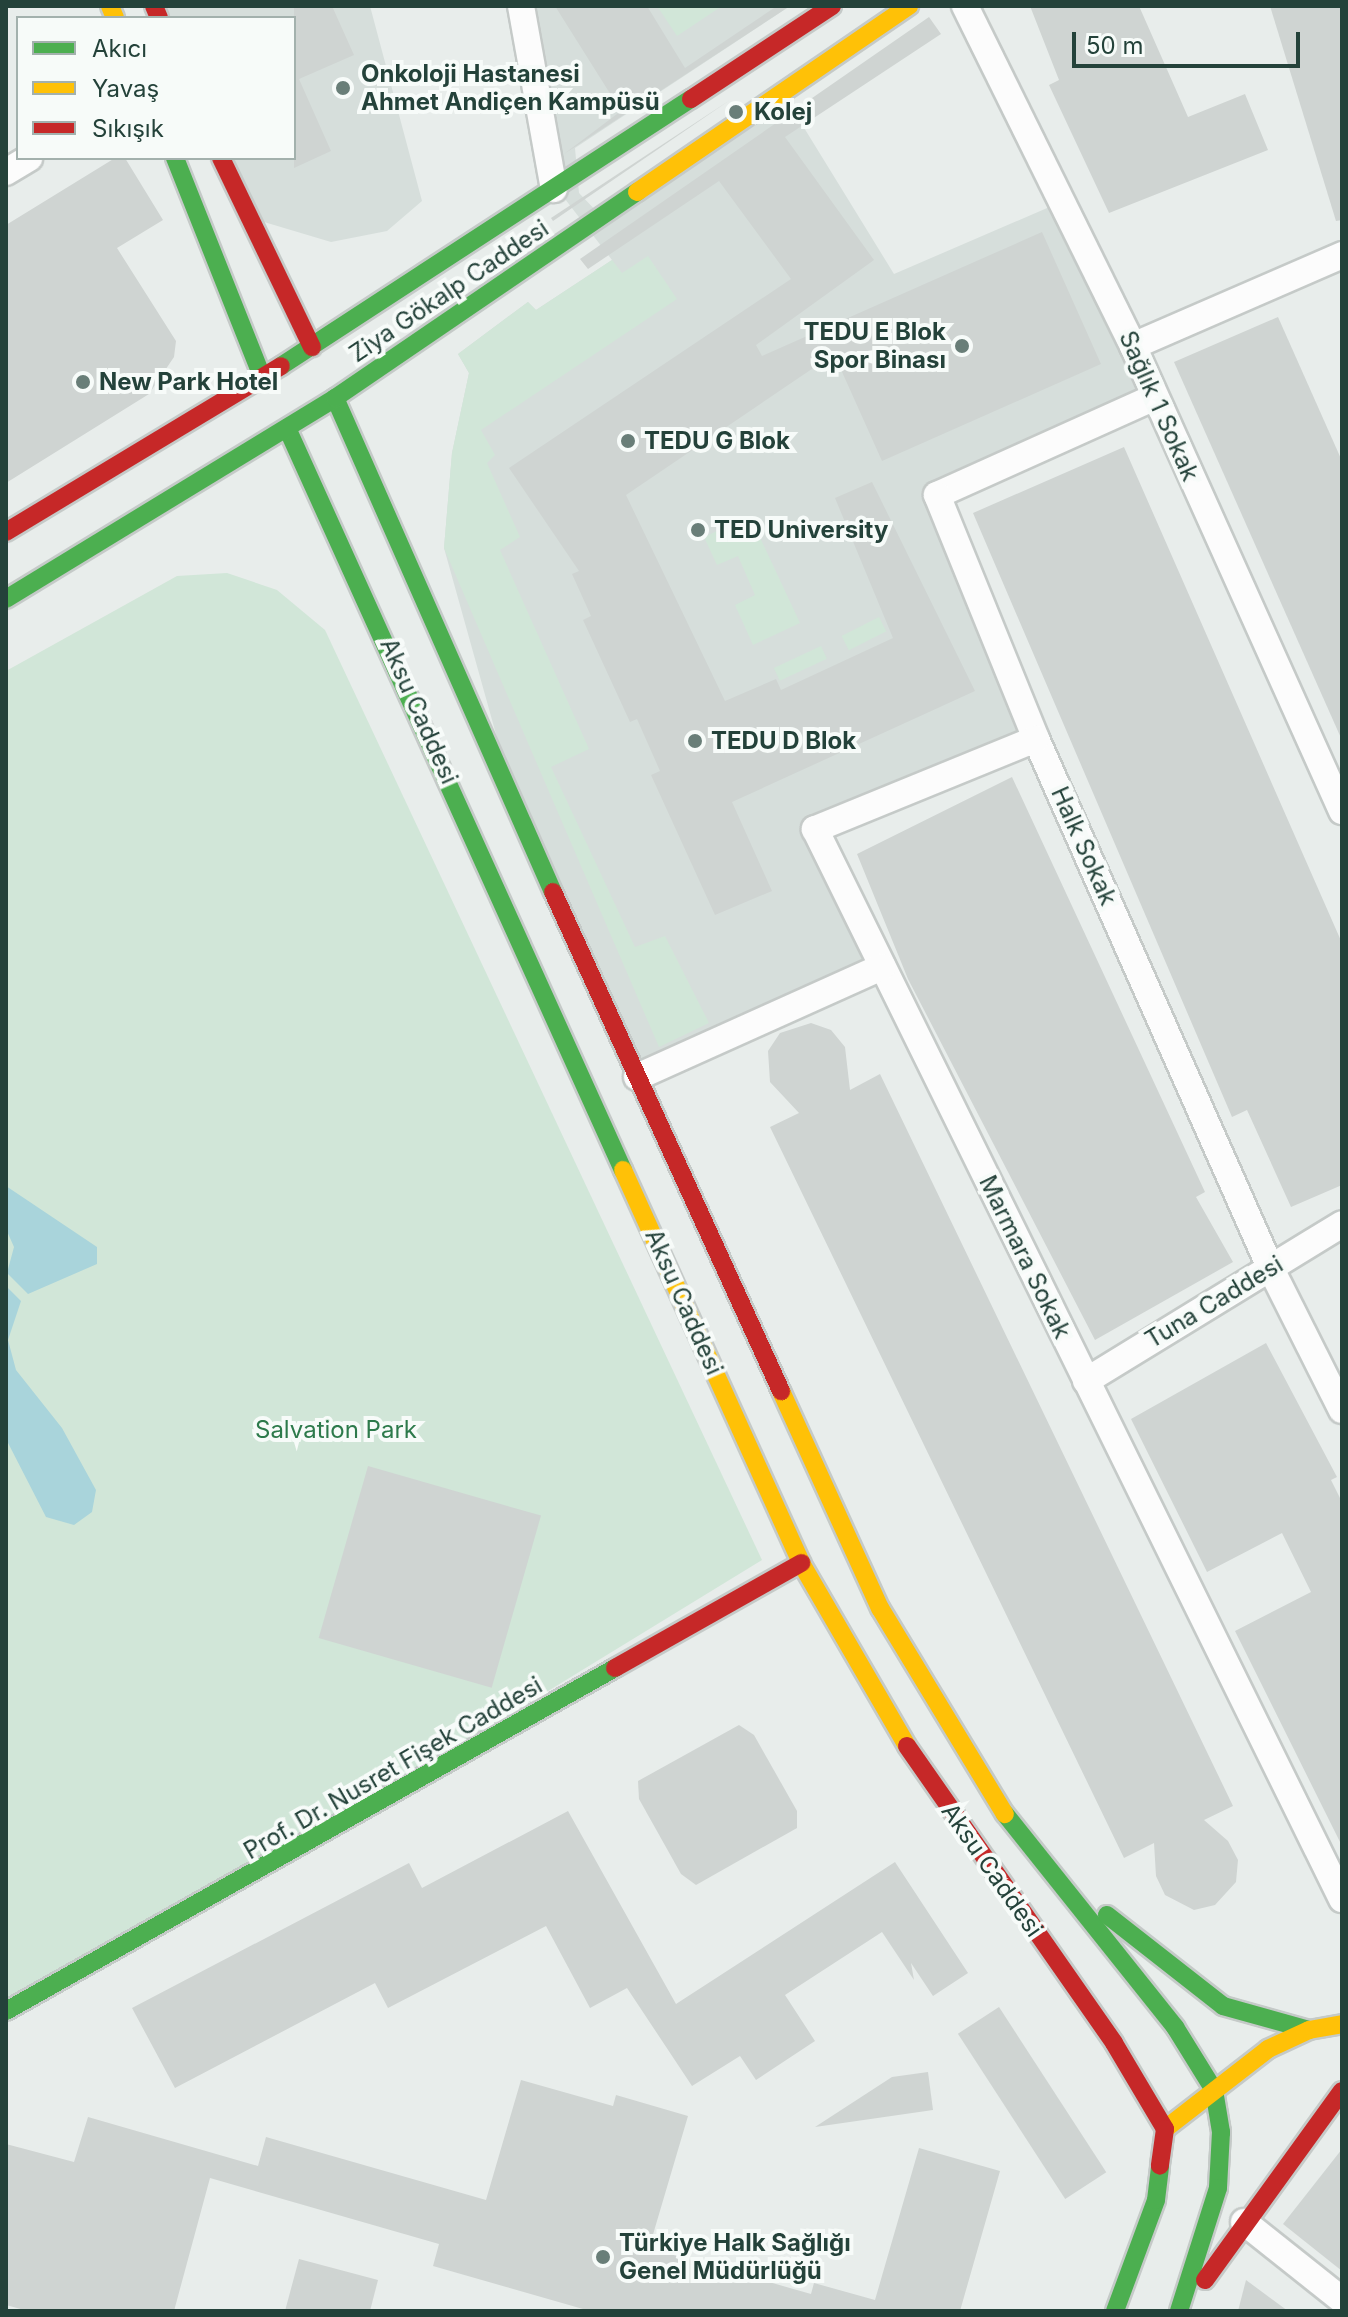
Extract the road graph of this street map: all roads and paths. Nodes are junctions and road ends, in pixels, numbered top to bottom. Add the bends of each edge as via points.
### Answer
1 (521, 6) edge
2 (832, 6) edge
3 (909, 6) edge
4 (965, 6) edge
5 (26, 160) edge
6 (176, 160) edge
7 (222, 160) edge
8 (6, 172) edge
9 (554, 189) junction
10 (1342, 255) edge
11 (1133, 346) junction
12 (312, 347) junction
13 (262, 377) junction
14 (1155, 397) junction
15 (335, 398) junction
16 (287, 428) junction
17 (6, 532) edge
18 (6, 599) edge
19 (1036, 739) junction
20 (1342, 811) edge
21 (882, 967) junction
22 (637, 1077) junction
23 (1342, 1224) edge
24 (1270, 1267) junction
25 (1086, 1381) junction
26 (1342, 1410) edge
27 (801, 1563) junction
28 (1043, 1861) junction
29 (1342, 1899) edge
30 (6, 2011) edge
31 (1342, 2024) edge
32 (1309, 2030) junction
33 (1214, 2090) junction
34 (1342, 2091) edge
35 (1165, 2129) junction
36 (1244, 2222) junction
37 (1342, 2300) edge
38 (1115, 2311) edge
39 (1182, 2311) edge

1 - 9 street
2 - 9 main road, Ziya Gökalp Caddesi
3 - 15 main road, Ziya Gökalp Caddesi
4 - 11 street, Sağlık 1 Sokak
5 - 8 street
6 - 13 main road, Aksu Caddesi
7 - 12 main road, Aksu Caddesi
9 - 12 main road, Ziya Gökalp Caddesi
10 - 11 street
11 - 14 street, Sağlık 1 Sokak
12 - 13 main road, Ziya Gökalp Caddesi
12 - 15 main road, Aksu Caddesi
13 - 16 main road, Aksu Caddesi
13 - 17 main road, Ziya Gökalp Caddesi
14 - 19 street, Halk Sokak via 937,495
14 - 20 street, Sağlık 1 Sokak
15 - 16 main road, Ziya Gökalp Caddesi
15 - 22 main road, Aksu Caddesi
16 - 18 main road, Ziya Gökalp Caddesi
16 - 27 main road, Aksu Caddesi
19 - 21 street, Marmara Sokak via 815,829
19 - 24 street, Halk Sokak
21 - 22 street
21 - 25 street, Marmara Sokak
22 - 28 main road, Aksu Caddesi via 880,1608 957,1745
23 - 24 street, Tuna Caddesi
24 - 25 street, Tuna Caddesi
24 - 26 street, Halk Sokak
25 - 29 street, Marmara Sokak
27 - 30 main road, Prof. Dr. Nusret Fişek Caddesi
27 - 35 main road, Aksu Caddesi via 916,1762 1114,2043
28 - 32 main road via 1215,2001 1256,2020
28 - 33 main road, Aksu Caddesi via 1183,2038
31 - 32 main road
32 - 33 main road via 1252,2059
33 - 35 main road
33 - 39 main road via 1221,2132 1218,2188
34 - 36 main road
35 - 38 main road via 1156,2200
36 - 37 street
36 - 39 main road

